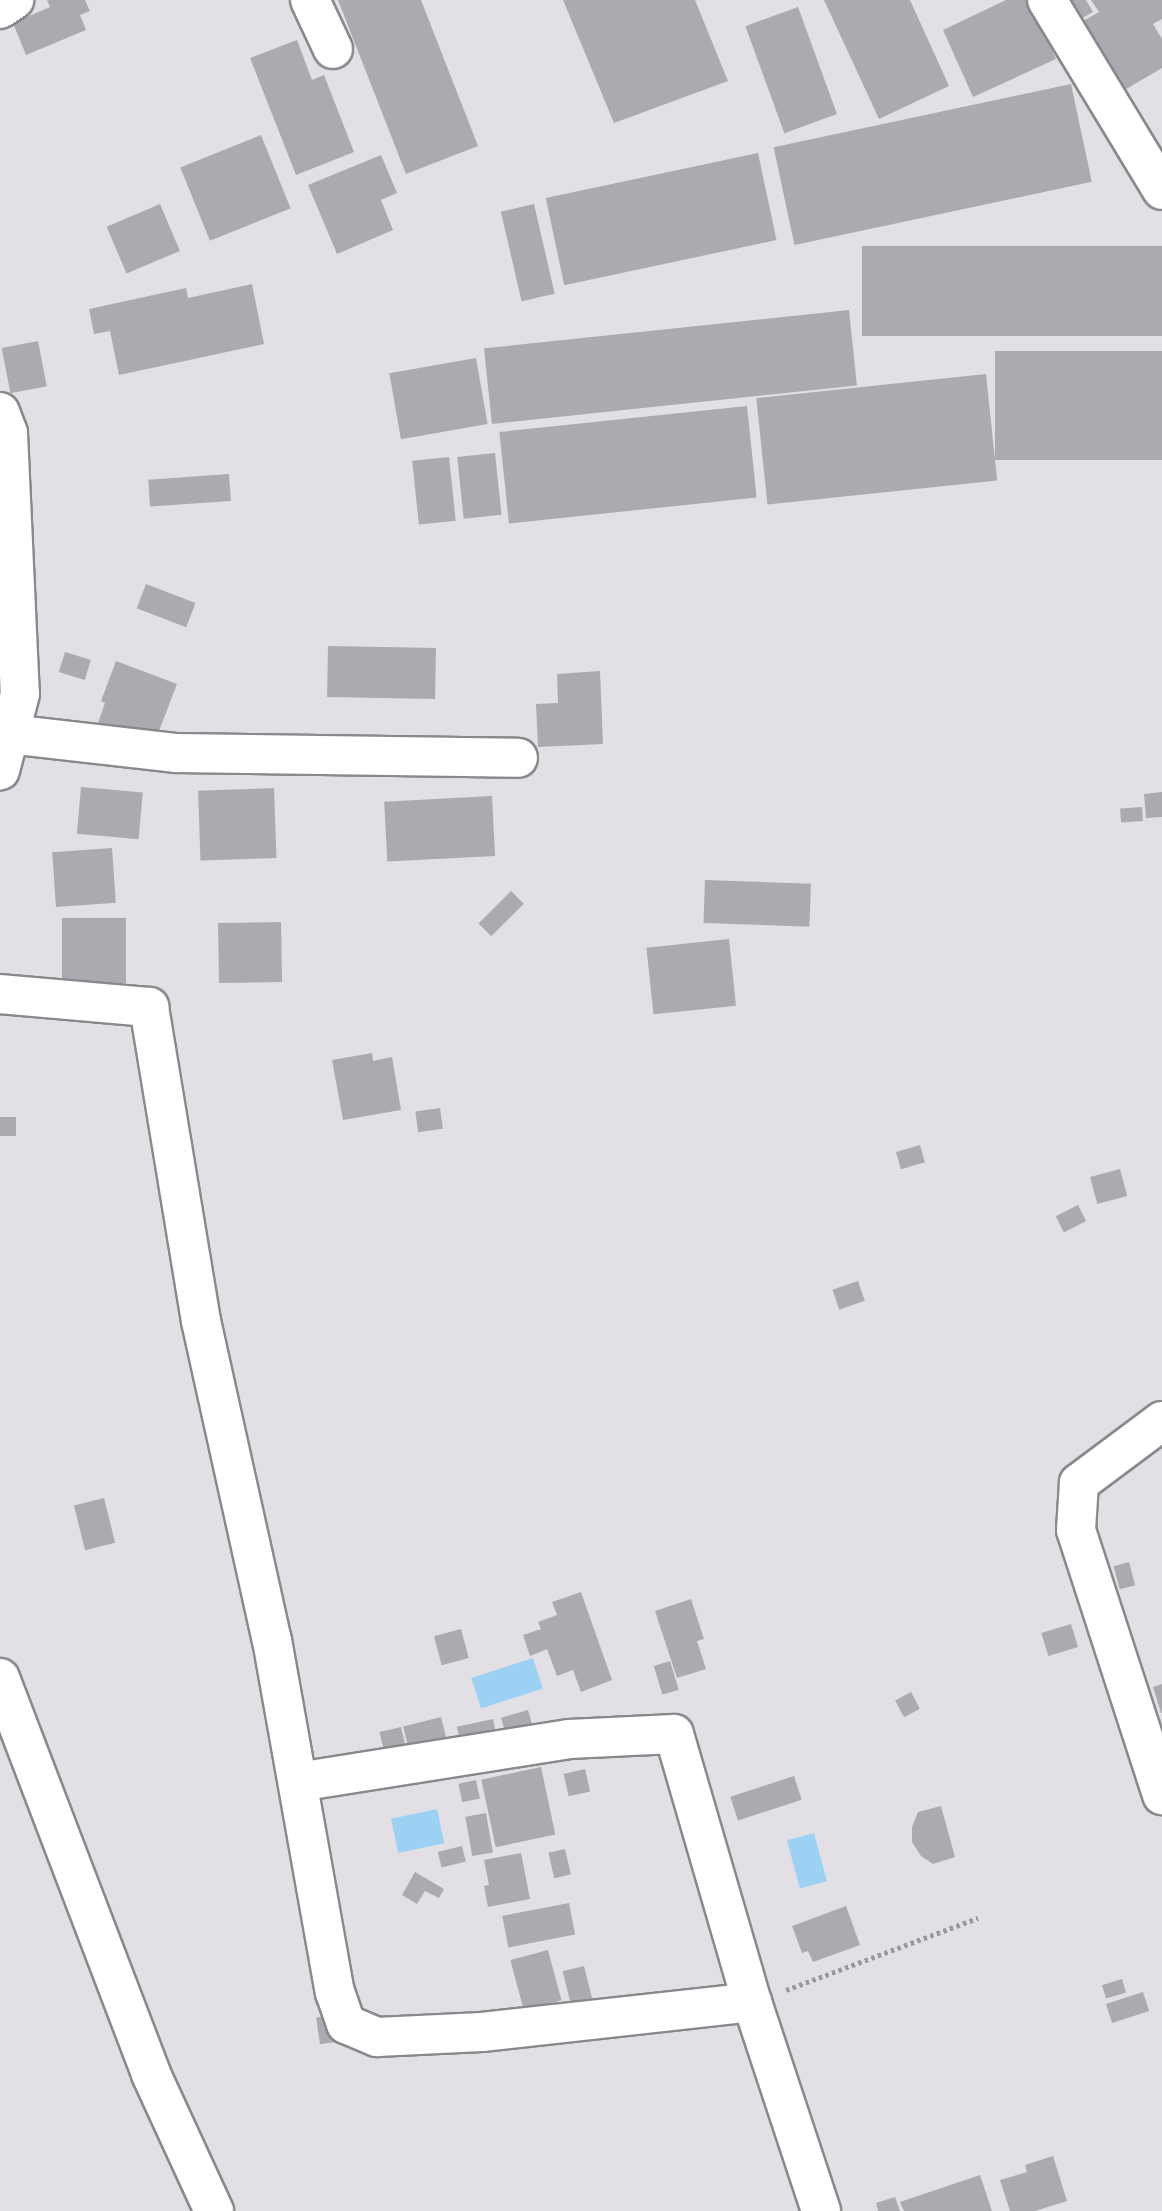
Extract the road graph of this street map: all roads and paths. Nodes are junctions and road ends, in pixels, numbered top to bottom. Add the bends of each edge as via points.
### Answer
1 (14, 0) edge
2 (310, 0) edge
3 (1047, 0) edge
4 (0, 9) edge
5 (333, 48) dead end
6 (1162, 190) edge
7 (0, 412) edge
8 (5, 752) edge
9 (518, 758) dead end
10 (0, 994) edge
11 (1162, 1421) edge
12 (0, 1678) edge
13 (298, 1782) junction
14 (1162, 1795) edge
15 (978, 1918) dead end
16 (752, 2003) junction
17 (214, 2211) edge
18 (821, 2211) edge

1 - 4 street
2 - 5 street
3 - 6 street
7 - 8 street via 8,433 20,694
8 - 9 street
10 - 13 street via 149,1007 201,1321 272,1640
11 - 14 street via 1079,1483 1076,1530
12 - 17 street via 151,2074
13 - 16 street via 335,1992 346,2024 377,2037 443,2034
13 - 16 street via 569,1739 674,1734
15 - 16 path
16 - 18 street

